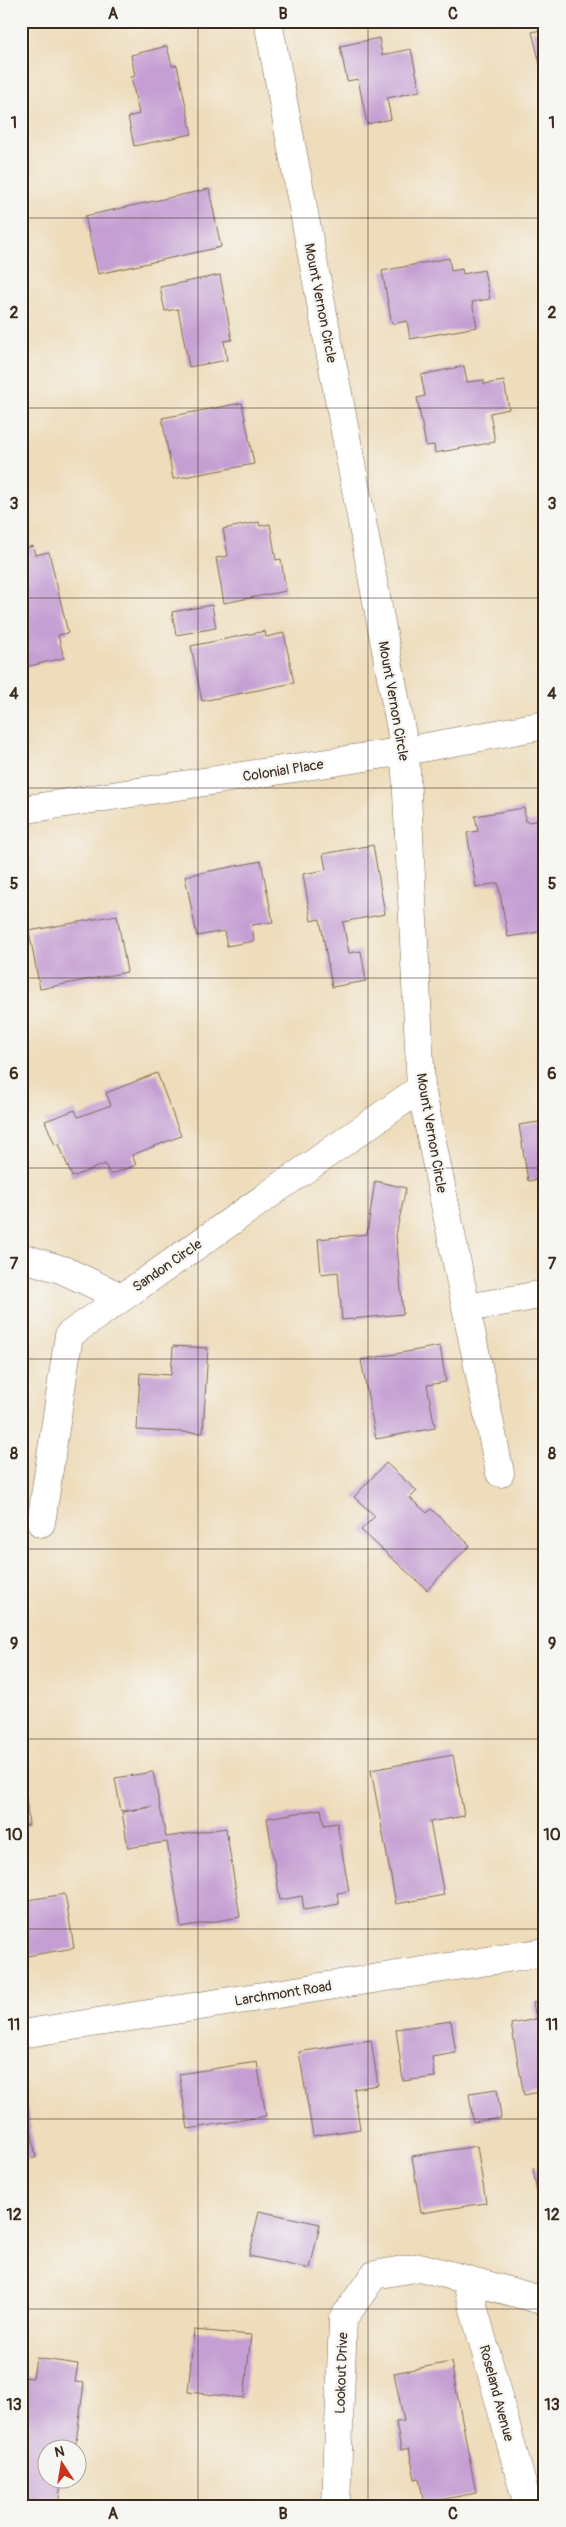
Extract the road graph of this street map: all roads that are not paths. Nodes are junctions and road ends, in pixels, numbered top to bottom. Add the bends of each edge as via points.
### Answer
1 (268, 21) edge
2 (545, 724) edge
3 (405, 752) junction
4 (21, 810) edge
5 (421, 1088) junction
6 (21, 1257) edge
7 (545, 1294) edge
8 (121, 1297) junction
9 (467, 1308) junction
10 (500, 1473) dead end
11 (41, 1522) dead end
12 (545, 1952) edge
13 (21, 2034) edge
14 (466, 2280) junction
15 (545, 2301) edge
16 (336, 2506) edge
17 (528, 2506) edge

1 - 3 street, Mount Vernon Circle
2 - 3 street, Colonial Place
3 - 4 street, Colonial Place
3 - 5 street, Mount Vernon Circle
5 - 8 street, Sandon Circle
5 - 9 street, Mount Vernon Circle
6 - 8 street via 63,1270
7 - 9 street
8 - 11 street, Sandon Circle via 68,1334
9 - 10 street, Mount Vernon Circle
12 - 13 street, Larchmont Road
14 - 15 street, Lookout Drive
14 - 16 street, Lookout Drive via 420,2267 374,2275 343,2319
14 - 17 street, Roseland Avenue

